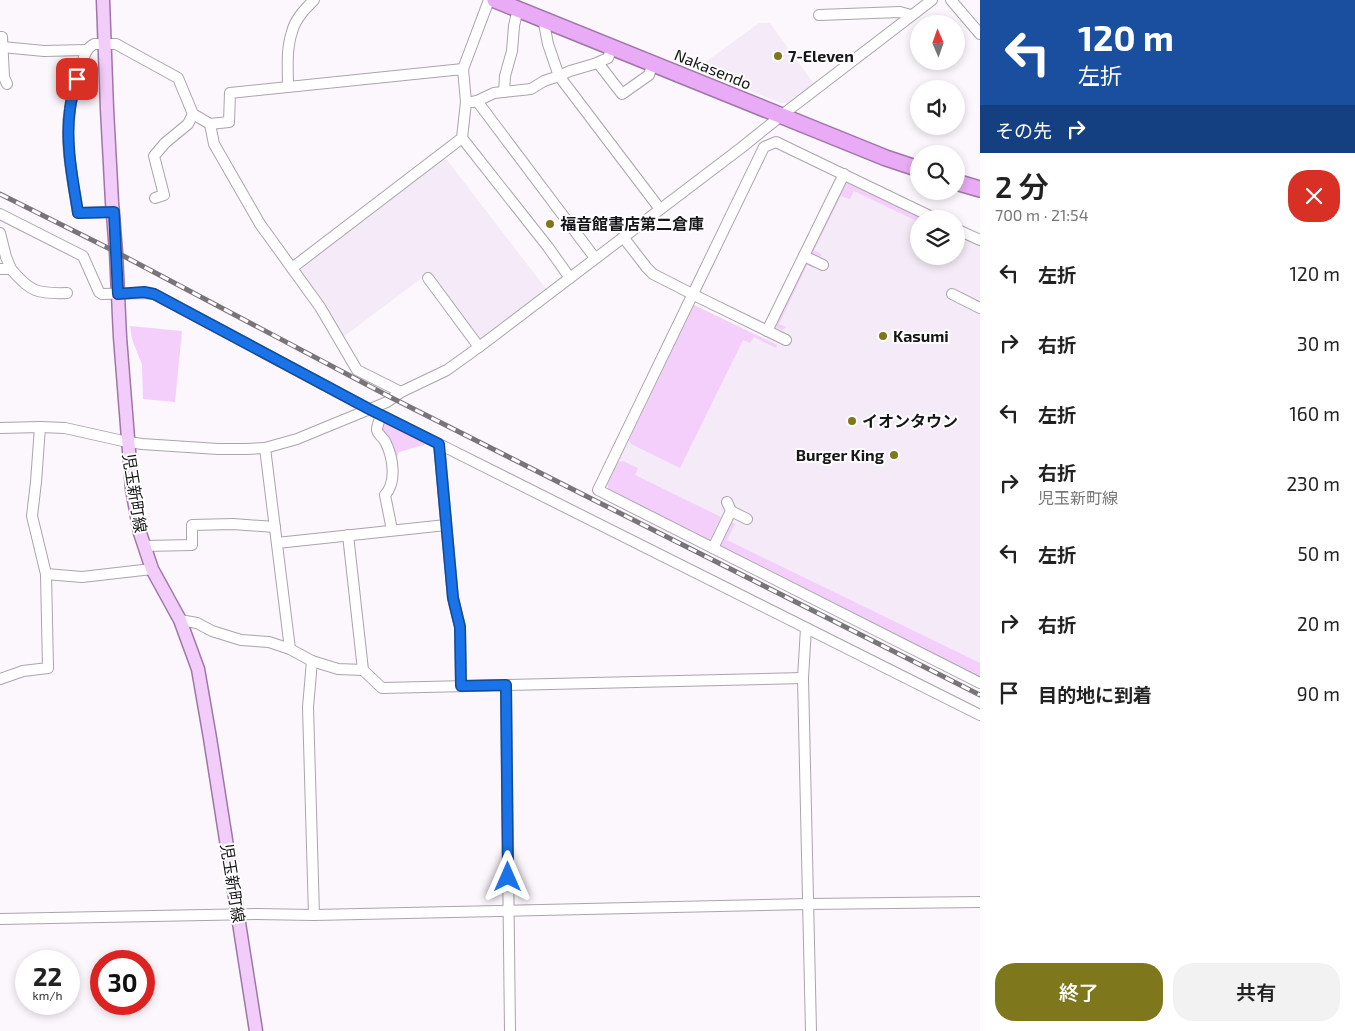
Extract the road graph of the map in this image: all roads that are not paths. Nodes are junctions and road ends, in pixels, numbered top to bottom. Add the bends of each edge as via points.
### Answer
1 (104, 0) edge
2 (314, 0) edge
3 (489, 0) edge
4 (495, 0) edge
5 (932, 0) edge
6 (951, 0) edge
7 (519, 9) junction
8 (819, 15) dead end
9 (911, 15) joint
10 (910, 16) edge
11 (543, 18) junction
12 (980, 34) edge
13 (1, 42) edge
14 (104, 44) junction
15 (612, 47) junction
16 (86, 50) junction
17 (598, 63) junction
18 (653, 63) junction
19 (463, 68) junction
20 (559, 76) junction
21 (7, 84) dead end
22 (288, 87) junction
23 (504, 92) junction
24 (477, 101) junction
25 (466, 102) junction
26 (193, 114) junction
27 (782, 115) junction
28 (210, 124) junction
29 (761, 132) junction
30 (462, 138) junction
31 (770, 145) junction
32 (910, 167) edge
33 (844, 174) junction
34 (965, 185) edge
35 (980, 190) edge
36 (155, 198) dead end
37 (660, 209) junction
38 (918, 210) edge
39 (114, 212) junction
40 (0, 214) edge
41 (965, 232) edge
42 (0, 233) edge
43 (623, 237) junction
44 (980, 240) edge
45 (804, 256) junction
46 (595, 258) junction
47 (823, 264) dead end
48 (292, 268) junction
49 (5, 269) edge
50 (428, 278) dead end
51 (570, 278) junction
52 (68, 293) dead end
53 (118, 294) junction
54 (693, 294) junction
55 (952, 294) dead end
56 (980, 308) edge
57 (767, 331) junction
58 (786, 340) dead end
59 (480, 347) junction
60 (401, 392) junction
61 (369, 409) junction
62 (381, 414) junction
63 (40, 427) junction
64 (0, 428) edge
65 (128, 442) junction
66 (439, 444) junction
67 (266, 448) junction
68 (747, 519) dead end
69 (446, 524) junction
70 (275, 527) junction
71 (392, 530) junction
72 (348, 535) junction
73 (277, 543) junction
74 (144, 546) junction
75 (712, 548) junction
76 (152, 569) junction
77 (46, 574) junction
78 (180, 620) junction
79 (806, 628) junction
80 (290, 649) junction
81 (312, 661) junction
82 (363, 670) junction
83 (803, 678) junction
84 (0, 679) edge
85 (980, 683) edge
86 (506, 685) junction
87 (461, 686) junction
88 (980, 715) edge
89 (980, 902) edge
90 (808, 904) junction
91 (508, 911) junction
92 (237, 915) junction
93 (314, 915) junction
94 (0, 919) edge
95 (256, 1031) edge
96 (510, 1031) edge
97 (810, 1031) edge

1 - 14 main road, 児玉新町線
2 - 22 street via 292,31
3 - 19 street
4 - 7 highway, Nakasendo
5 - 9 street
6 - 12 street
7 - 11 highway, Nakasendo
7 - 23 street via 504,76
8 - 9 street via 900,12
10 - 27 street
11 - 15 highway, Nakasendo
11 - 20 street
13 - 16 street via 44,51
13 - 21 street
14 - 16 street via 94,44
14 - 26 street via 116,44 178,78
14 - 39 main road, 児玉新町線
15 - 17 street via 608,58
15 - 18 highway, Nakasendo
16 - 39 street via 68,124 78,213
17 - 18 street via 622,94 649,75
17 - 20 street
18 - 27 highway, Nakasendo
19 - 22 street
19 - 25 street
20 - 23 street via 531,89
20 - 37 street
22 - 28 street via 230,93 229,122
23 - 24 street
24 - 25 street
24 - 46 street
25 - 30 street
26 - 28 street
26 - 36 street via 188,124 154,156 164,195
27 - 29 street
27 - 32 highway, Nakasendo
28 - 48 street via 214,144 260,224
29 - 31 street
29 - 37 street
30 - 48 street
30 - 51 street
31 - 33 street via 776,142
31 - 54 street via 764,147
33 - 38 street
33 - 45 street
34 - 35 highway
37 - 43 street
39 - 53 main road, 児玉新町線
40 - 53 street via 80,254 100,293
41 - 44 street
42 - 49 street
43 - 46 street
43 - 54 street via 647,268
45 - 47 street
45 - 57 street
46 - 51 street
48 - 60 street via 320,307 357,370
49 - 52 street via 39,292
50 - 59 street
51 - 59 street
53 - 61 street via 154,294
53 - 65 main road, 児玉新町線
54 - 57 street
54 - 75 street via 598,490
55 - 56 street
57 - 58 street
59 - 60 street via 447,370
60 - 61 street
61 - 62 street
61 - 67 street via 297,440
62 - 66 street
62 - 71 street via 377,430 386,441 392,468 393,479 385,495
63 - 64 street
63 - 65 street via 65,428
63 - 77 street via 32,516
65 - 67 street via 218,449
65 - 74 main road, 児玉新町線 via 132,495
66 - 69 street
66 - 79 street
67 - 70 street
68 - 75 street via 729,507
69 - 71 street
69 - 87 street via 453,598 460,627
70 - 73 street
70 - 74 street via 192,525 192,545
71 - 72 street
72 - 73 street
72 - 82 street
73 - 80 street
74 - 76 main road, 児玉新町線
75 - 85 street
76 - 77 street via 82,577
76 - 78 main road, 児玉新町線
77 - 84 street via 48,668 23,671
78 - 80 street via 241,640 268,642
78 - 92 main road, 児玉新町線 via 198,670
79 - 83 street
79 - 88 street
80 - 81 street
81 - 82 street via 338,669
81 - 93 street via 308,707
82 - 87 street via 382,688
83 - 86 street
83 - 90 street
86 - 87 street
86 - 91 street
89 - 90 street
90 - 91 street
90 - 97 street
91 - 93 street
91 - 96 street
92 - 93 street
92 - 94 street
92 - 95 main road, 児玉新町線

